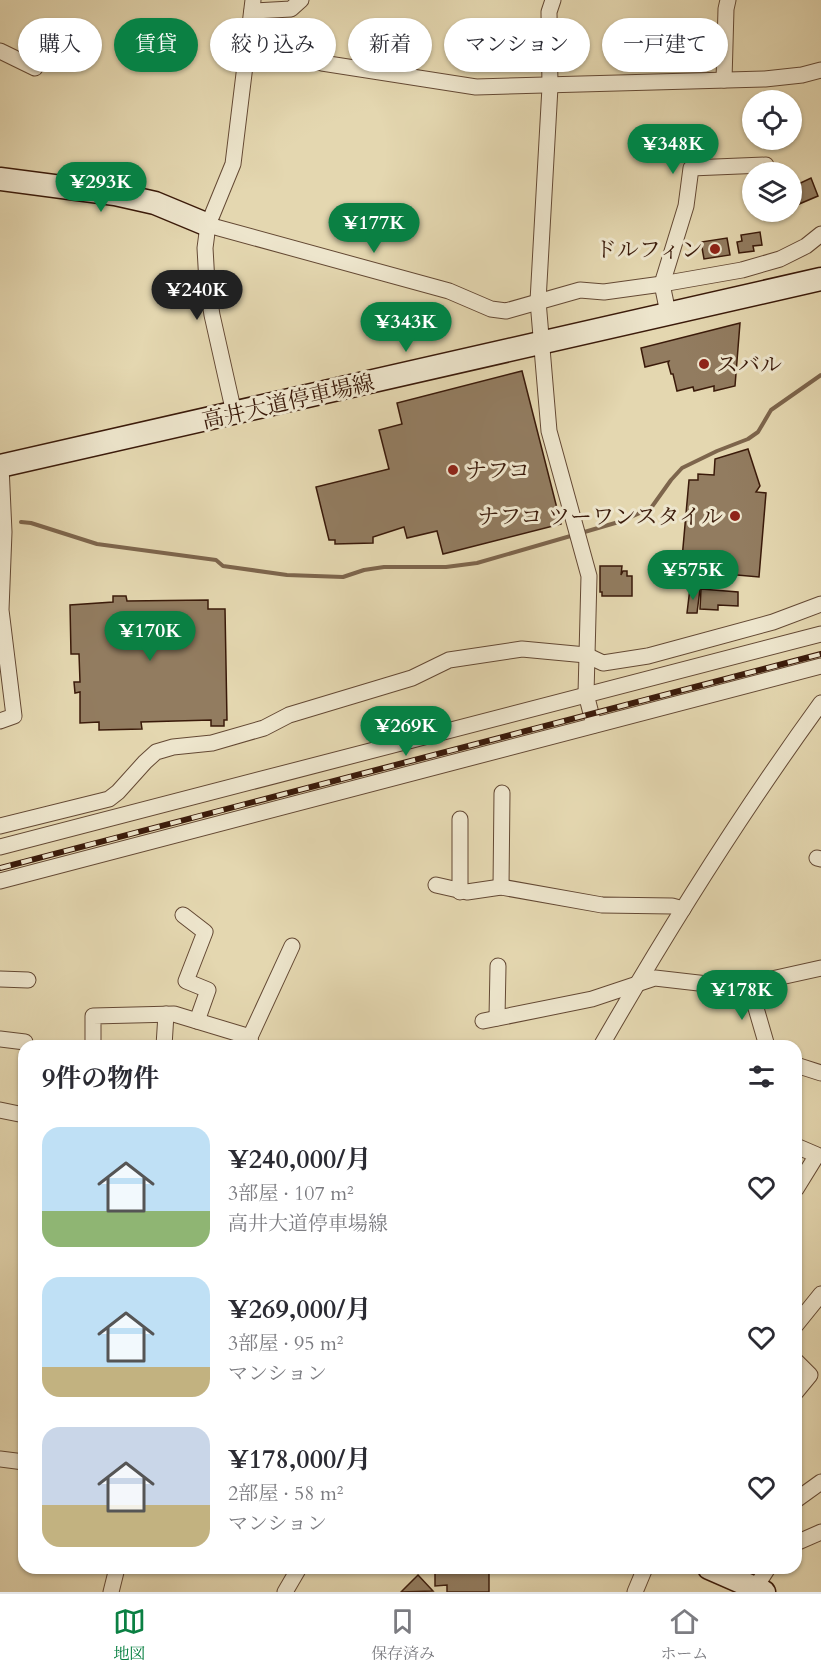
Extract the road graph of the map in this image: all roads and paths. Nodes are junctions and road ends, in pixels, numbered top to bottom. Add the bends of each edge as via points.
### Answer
1 (301, 0) edge
2 (553, 0) edge
3 (728, 0) edge
4 (252, 5) edge
5 (0, 51) edge
6 (18, 60) edge
7 (336, 65) edge
8 (821, 70) edge
9 (244, 72) edge
10 (724, 80) junction
11 (550, 87) junction
12 (742, 166) edge
13 (0, 179) edge
14 (208, 225) junction
15 (821, 234) edge
16 (780, 259) junction
17 (821, 279) edge
18 (662, 284) junction
19 (790, 286) junction
20 (538, 302) junction
21 (668, 313) junction
22 (542, 343) junction
23 (234, 413) junction
24 (0, 466) edge
25 (821, 604) edge
26 (821, 633) edge
27 (586, 655) junction
28 (821, 666) edge
29 (586, 694) junction
30 (821, 703) edge
31 (0, 721) edge
32 (594, 725) junction
33 (502, 793) dead end
34 (460, 819) dead end
35 (0, 826) edge
36 (0, 847) edge
37 (0, 881) edge
38 (436, 885) dead end
39 (501, 887) junction
40 (460, 892) junction
41 (683, 909) junction
42 (183, 915) dead end
43 (292, 946) dead end
44 (498, 966) dead end
45 (821, 968) edge
46 (0, 979) edge
47 (28, 980) dead end
48 (637, 984) junction
49 (749, 984) junction
50 (166, 1014) junction
51 (197, 1021) junction
52 (0, 1039) edge
53 (93, 1040) edge
54 (164, 1040) edge
55 (247, 1040) edge
56 (250, 1040) edge
57 (604, 1040) edge
58 (765, 1040) edge
59 (18, 1041) edge
60 (802, 1067) edge
61 (821, 1073) edge
62 (0, 1110) edge
63 (18, 1114) edge
64 (802, 1149) edge
65 (802, 1179) edge
66 (821, 1294) edge
67 (802, 1318) edge
68 (802, 1367) edge
69 (802, 1385) edge
70 (0, 1459) edge
71 (18, 1461) edge
72 (821, 1482) edge
73 (802, 1496) edge
74 (821, 1532) edge
75 (802, 1540) edge
76 (116, 1574) edge
77 (296, 1574) edge
78 (642, 1574) edge
79 (723, 1574) edge
80 (766, 1574) edge
81 (760, 1590) edge
82 (111, 1592) edge
83 (285, 1592) edge
84 (635, 1592) edge

1 - 4 street via 291,9
2 - 11 street via 549,12
3 - 10 street
5 - 6 street
7 - 11 street via 476,87
8 - 10 street via 765,79
9 - 14 street via 233,164
10 - 11 street
11 - 20 street
12 - 18 street via 691,168 686,206
13 - 14 main road via 155,202
14 - 20 street via 449,291 490,309 506,311
14 - 23 street via 207,283
15 - 16 street
16 - 18 street
16 - 19 street
17 - 19 main road, 高井大道停車場線
18 - 20 street via 604,292 580,290
18 - 21 street
19 - 21 main road, 高井大道停車場線
20 - 22 street
21 - 22 main road, 高井大道停車場線
22 - 23 main road, 高井大道停車場線
22 - 27 street via 549,431 589,576
23 - 24 main road, 高井大道停車場線
24 - 31 street via 4,532 1,610 14,716
25 - 27 street via 773,622 648,656 603,663
26 - 29 street
27 - 29 street
27 - 35 street via 522,649 449,660 412,678 289,715 264,728 212,743 156,752 109,799
28 - 32 street
29 - 32 street
29 - 36 street
30 - 41 street
32 - 37 street
33 - 39 street
34 - 40 street
38 - 40 street
39 - 40 street
39 - 41 street via 602,905
41 - 48 street
42 - 51 street via 205,932 186,981 208,990
43 - 56 street
44 - 48 street via 490,1020 592,999
45 - 49 street
46 - 47 street
48 - 49 street via 655,978 716,985
48 - 57 street
49 - 58 street
50 - 51 street
50 - 53 street via 93,1016
50 - 54 street
51 - 55 street
52 - 59 street
60 - 61 street
62 - 63 street
64 - 65 street via 817,1155
66 - 67 street
68 - 69 street via 810,1375
70 - 71 street
72 - 73 street
74 - 75 street
76 - 82 street
77 - 83 street
78 - 84 street
79 - 81 main road
80 - 81 street

